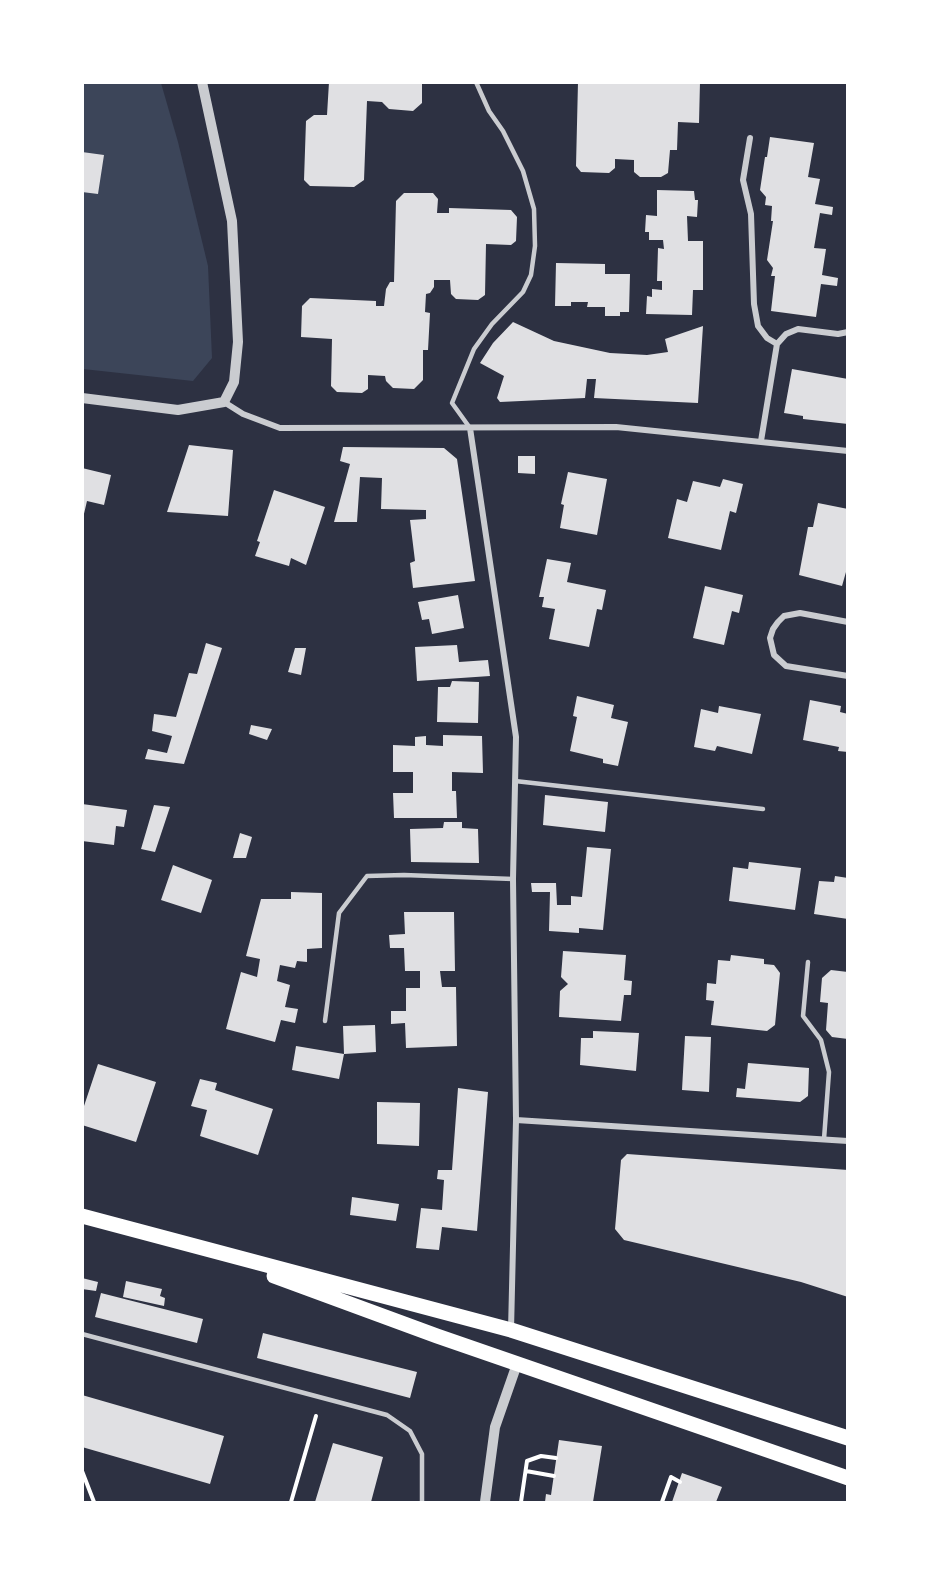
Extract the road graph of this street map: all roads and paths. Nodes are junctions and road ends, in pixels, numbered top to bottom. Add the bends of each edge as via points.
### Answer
1 (202, 82) edge
2 (476, 82) edge
3 (750, 138) dead end
4 (848, 332) edge
5 (777, 344) junction
6 (82, 398) edge
7 (224, 402) junction
8 (470, 428) junction
9 (762, 441) junction
10 (848, 451) edge
11 (848, 622) edge
12 (848, 676) edge
13 (515, 781) junction
14 (763, 809) dead end
15 (513, 879) junction
16 (808, 962) dead end
17 (325, 1021) dead end
18 (516, 1120) junction
19 (824, 1139) junction
20 (848, 1140) edge
21 (82, 1216) edge
22 (195, 1247) junction
23 (511, 1330) junction
24 (82, 1334) edge
25 (517, 1364) junction
26 (321, 1398) junction
27 (848, 1438) edge
28 (556, 1458) dead end
29 (82, 1471) edge
30 (526, 1471) junction
31 (554, 1476) dead end
32 (848, 1478) edge
33 (680, 1482) dead end
34 (94, 1503) edge
35 (291, 1503) edge
36 (422, 1503) edge
37 (485, 1503) edge
38 (521, 1503) edge
39 (662, 1503) edge

1 - 7 street via 232,221 238,342 234,382
2 - 8 lane via 523,171 534,209 535,246 531,275 523,292 474,349 452,403
3 - 5 street via 743,180 750,214 754,304 758,326
4 - 5 street via 798,329
5 - 9 street
6 - 7 street via 178,410
7 - 8 street via 279,428
8 - 9 street via 616,428
8 - 13 street via 516,737
9 - 10 street
11 - 12 street via 800,613 784,616 770,638 774,655 786,666
13 - 14 lane
13 - 15 street
15 - 17 lane via 367,876 339,913
15 - 18 street
16 - 19 lane via 803,1016 821,1040 829,1072
18 - 19 street
18 - 23 street
19 - 20 street
21 - 22 main road
22 - 23 main road
22 - 25 main road
23 - 27 main road
24 - 26 lane
25 - 32 main road
25 - 37 street via 495,1427
26 - 35 path
26 - 36 lane via 387,1415 410,1431 422,1454
28 - 30 path via 542,1456 527,1461
29 - 34 path
30 - 31 path
30 - 38 path
33 - 39 path via 671,1477

